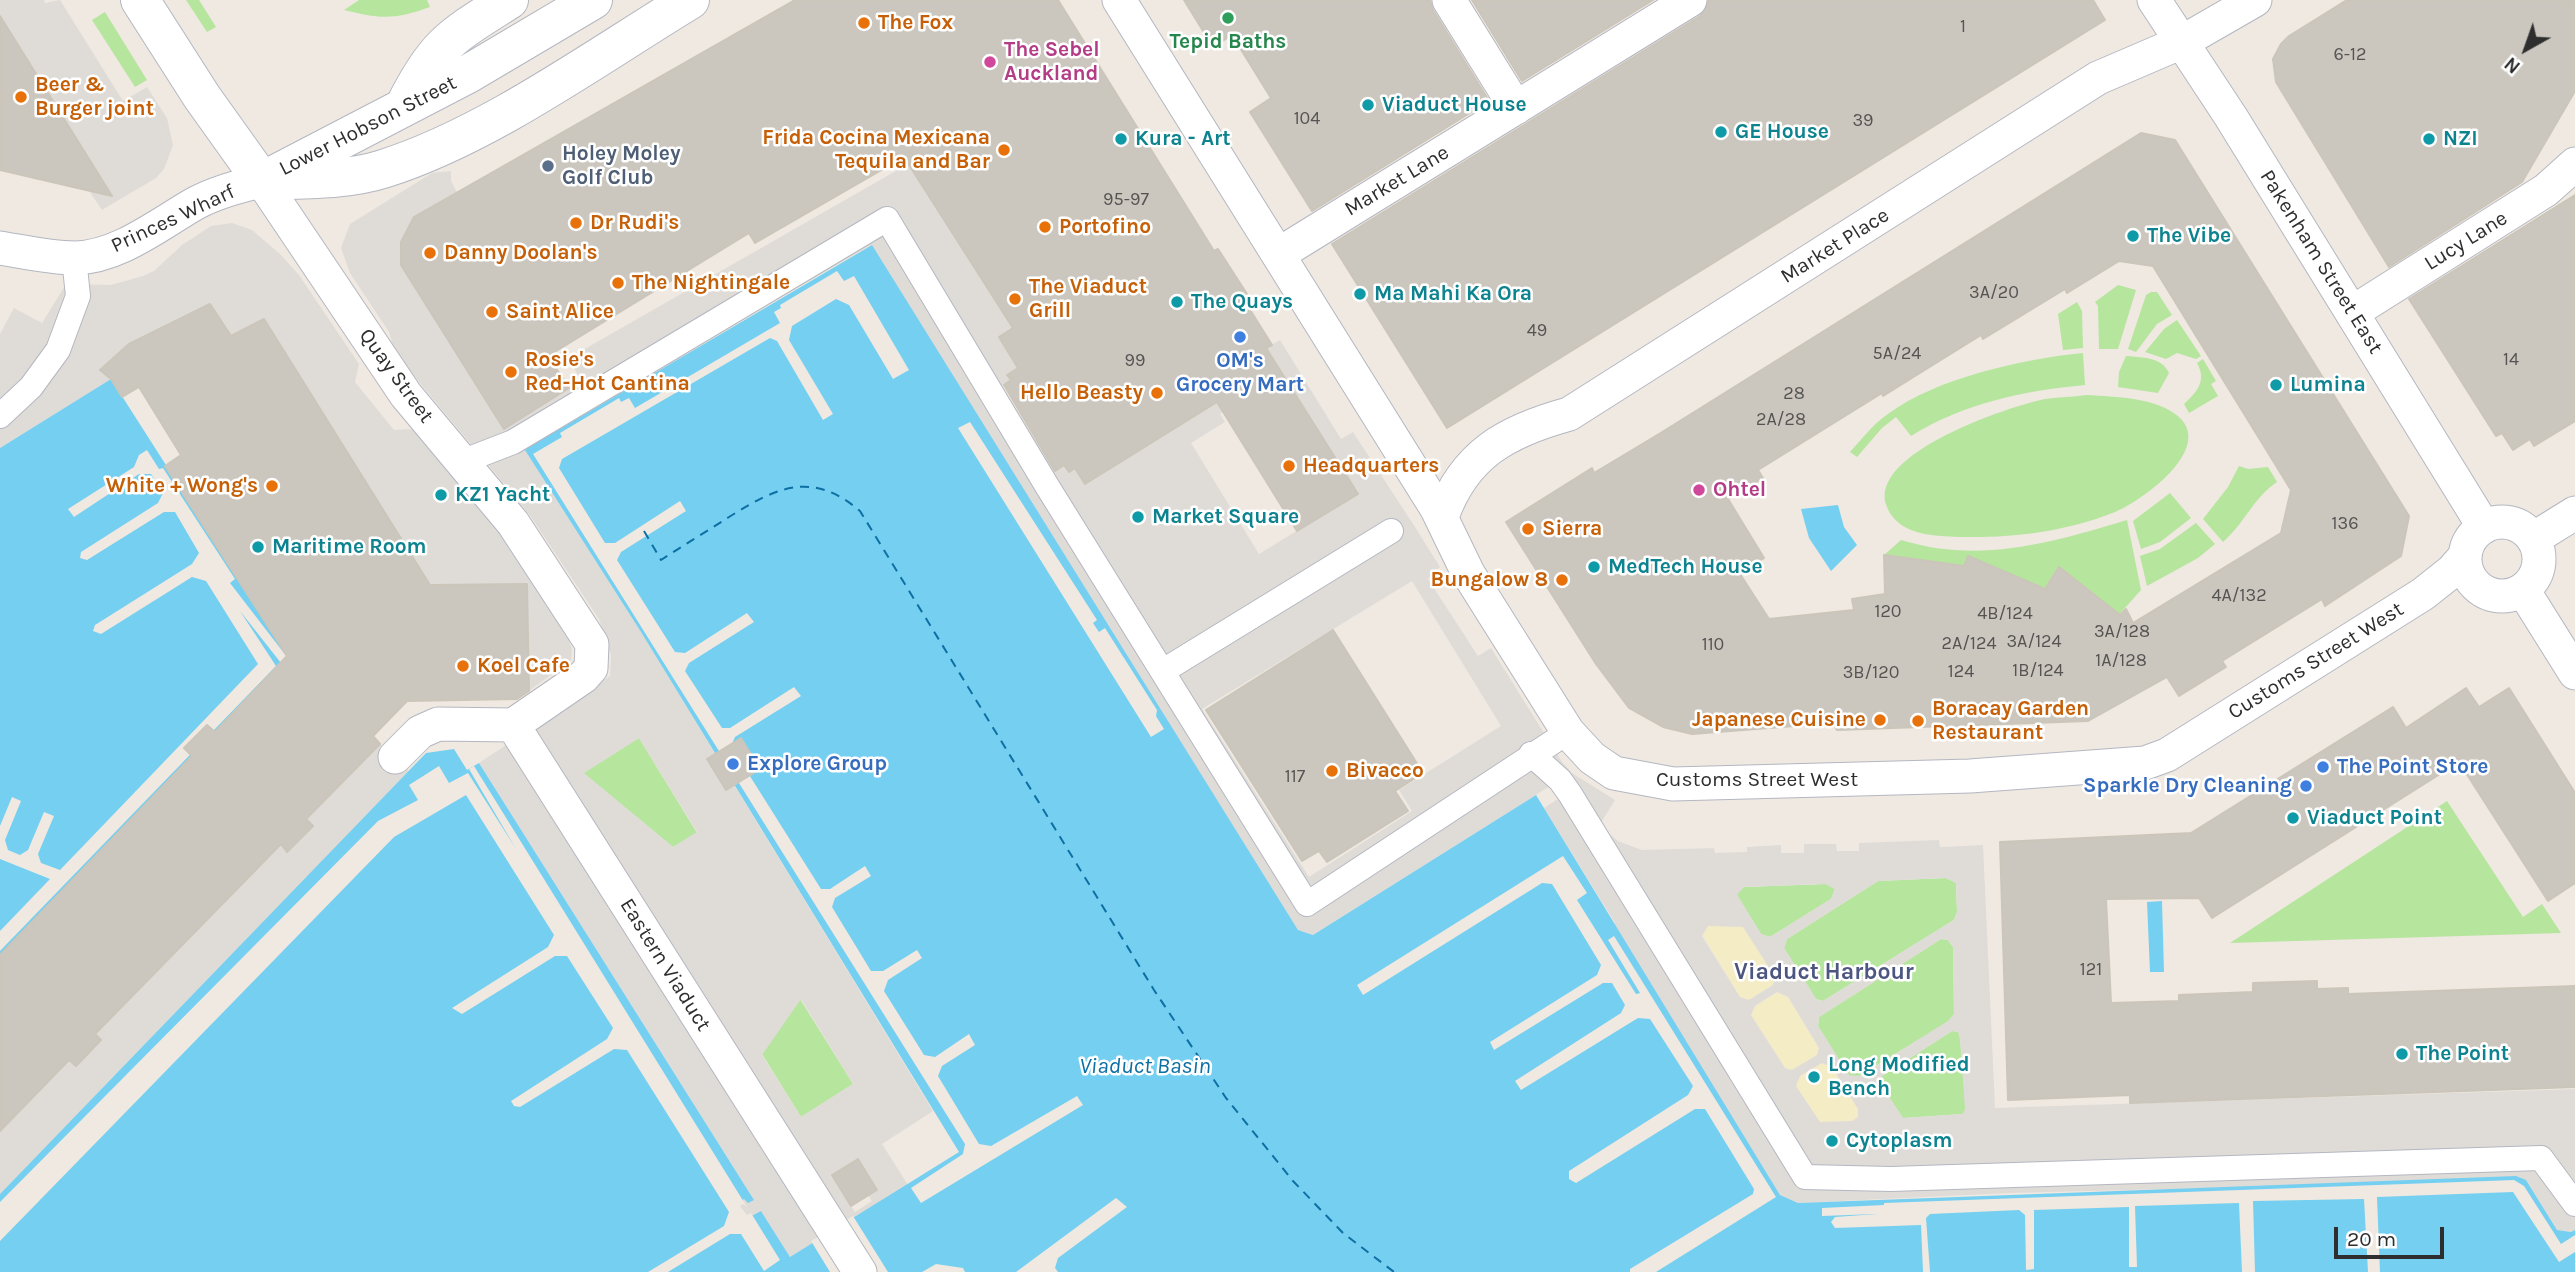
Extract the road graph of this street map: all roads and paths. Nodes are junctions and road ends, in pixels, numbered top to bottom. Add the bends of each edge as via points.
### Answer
1 (140, 0) edge
2 (509, 0) edge
3 (690, 0) edge
4 (1119, 0) edge
5 (1449, 0) edge
6 (1690, 0) edge
7 (2154, 0) edge
8 (2255, 0) edge
9 (582, 6) edge
10 (2182, 42) junction
11 (405, 105) junction
12 (1516, 108) junction
13 (2575, 164) edge
14 (262, 181) junction
15 (0, 248) edge
16 (1279, 254) junction
17 (75, 258) junction
18 (2353, 312) junction
19 (0, 416) edge
20 (464, 461) junction
21 (2575, 513) edge
22 (1442, 517) junction
23 (2484, 527) junction
24 (1391, 531) dead end
25 (2533, 539) junction
26 (2465, 556) junction
27 (2523, 590) junction
28 (1163, 671) junction
29 (2575, 673) edge
30 (513, 725) junction
31 (1568, 732) junction
32 (1531, 754) junction
33 (395, 757) dead end
34 (2575, 1205) edge
35 (860, 1272) edge

1 - 14 main road, Quay Street
2 - 11 main road via 457,32 434,53
3 - 14 main road, Lower Hobson Street via 473,133 359,175
4 - 16 street, Customs Street West
5 - 12 street
6 - 12 street, Market Lane
7 - 10 street, Pakenham Street East
8 - 10 street, Market Place
9 - 11 main road, Lower Hobson Street via 468,74
10 - 18 street, Pakenham Street East
10 - 22 street, Market Place via 2098,78 1569,414 1530,425 1503,440 1462,473
11 - 14 main road, Lower Hobson Street
12 - 16 street, Market Lane
13 - 18 street, Lucy Lane via 2546,190
14 - 17 street, Princes Wharf via 217,193 118,246
14 - 20 street, Quay Street via 407,396
15 - 17 street, Princes Wharf
16 - 22 street, Customs Street West
17 - 19 street via 78,296 58,350 31,387
18 - 23 street, Pakenham Street East
20 - 28 street via 513,442 887,219
20 - 30 street, Quay Street via 557,586 592,644 591,668 583,677
21 - 25 street
22 - 31 street, Customs Street West via 1468,573
23 - 25 street via 2505,522
23 - 26 street via 2468,544
24 - 28 street
25 - 27 street via 2538,549 2537,572
26 - 27 street via 2470,579 2488,594 2500,597
26 - 31 street, Customs Street West via 2423,594 2166,755 2145,763 1970,776 1673,784 1614,773
27 - 29 street
28 - 32 street via 1307,904
30 - 33 street via 438,724 420,732
30 - 35 street, Eastern Viaduct
31 - 32 street
32 - 34 street via 1570,794 1805,1177 1891,1179 2541,1158

